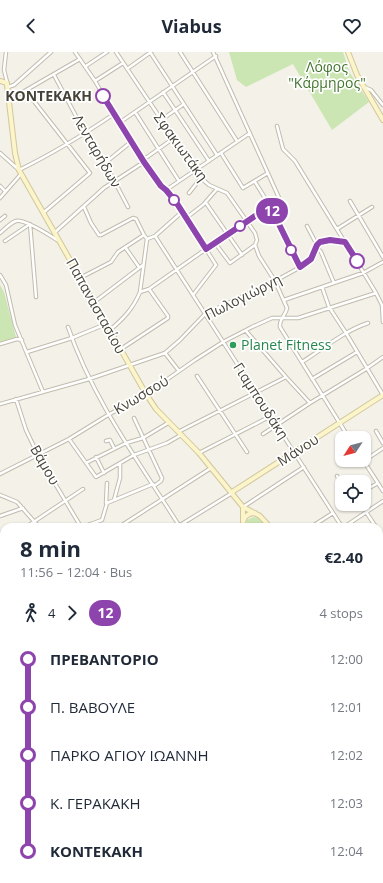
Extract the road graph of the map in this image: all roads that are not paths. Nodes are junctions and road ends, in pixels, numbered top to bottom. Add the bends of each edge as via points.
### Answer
1 (6, 52) edge
2 (51, 52) edge
3 (75, 52) edge
4 (107, 52) edge
5 (116, 52) edge
6 (151, 52) edge
7 (180, 52) edge
8 (213, 52) edge
9 (348, 52) edge
10 (216, 56) junction
11 (80, 59) junction
12 (123, 63) junction
13 (86, 66) junction
14 (127, 69) junction
15 (194, 72) junction
16 (54, 75) junction
17 (0, 81) edge
18 (95, 82) junction
19 (7, 85) junction
20 (172, 86) junction
21 (364, 87) junction
22 (26, 91) junction
23 (163, 92) junction
24 (9, 100) junction
25 (149, 102) junction
26 (184, 104) junction
27 (383, 105) edge
28 (175, 110) junction
29 (135, 112) junction
30 (114, 114) junction
31 (161, 120) junction
32 (383, 120) edge
33 (120, 123) junction
34 (277, 126) dead end
35 (85, 133) junction
36 (250, 133) junction
37 (174, 138) junction
38 (237, 141) junction
39 (131, 142) junction
40 (66, 144) junction
41 (158, 149) junction
42 (0, 153) edge
43 (220, 153) junction
44 (217, 155) junction
45 (144, 161) junction
46 (209, 161) junction
47 (105, 163) junction
48 (195, 170) junction
49 (20, 172) junction
50 (268, 173) junction
51 (202, 178) junction
52 (115, 181) junction
53 (179, 181) junction
54 (255, 182) junction
55 (0, 186) edge
56 (216, 188) junction
57 (166, 190) junction
58 (5, 191) junction
59 (189, 193) dead end
60 (0, 198) edge
61 (350, 202) dead end
62 (206, 203) junction
63 (270, 206) junction
64 (84, 207) junction
65 (128, 207) dead end
66 (372, 207) dead end
67 (182, 212) junction
68 (43, 214) junction
69 (5, 216) dead end
70 (358, 216) junction
71 (186, 218) junction
72 (0, 220) edge
73 (246, 221) junction
74 (30, 224) junction
75 (307, 226) dead end
76 (337, 229) junction
77 (0, 233) edge
78 (54, 233) junction
79 (228, 234) junction
80 (144, 235) junction
81 (155, 236) junction
82 (147, 239) junction
83 (5, 241) dead end
84 (60, 241) junction
85 (345, 242) junction
86 (215, 243) junction
87 (255, 245) junction
88 (316, 246) junction
89 (125, 247) junction
90 (206, 249) junction
91 (242, 255) junction
92 (383, 257) edge
93 (383, 262) edge
94 (144, 265) junction
95 (300, 267) junction
96 (139, 268) junction
97 (177, 270) junction
98 (363, 273) junction
99 (0, 275) edge
100 (80, 279) junction
101 (275, 281) junction
102 (334, 283) junction
103 (322, 287) junction
104 (149, 289) junction
105 (140, 292) junction
106 (376, 293) junction
107 (193, 295) junction
108 (36, 297) dead end
109 (284, 300) junction
110 (93, 303) junction
111 (329, 307) junction
112 (205, 314) junction
113 (282, 318) junction
114 (383, 322) edge
115 (368, 323) dead end
116 (106, 324) junction
117 (68, 327) dead end
118 (110, 330) junction
119 (246, 331) junction
120 (346, 333) junction
121 (72, 338) junction
122 (22, 340) junction
123 (223, 342) junction
124 (0, 344) edge
125 (120, 350) junction
126 (27, 352) junction
127 (357, 352) junction
128 (165, 353) junction
129 (383, 356) edge
130 (302, 362) junction
131 (129, 365) junction
132 (366, 369) junction
133 (179, 370) junction
134 (197, 376) dead end
135 (286, 377) junction
136 (89, 379) junction
137 (312, 379) junction
138 (43, 392) junction
139 (256, 392) junction
140 (146, 394) junction
141 (383, 395) edge
142 (322, 396) junction
143 (16, 399) junction
144 (310, 403) junction
145 (0, 404) edge
146 (220, 410) junction
147 (108, 415) junction
148 (271, 416) junction
149 (134, 418) dead end
150 (168, 423) junction
151 (339, 423) junction
152 (277, 426) junction
153 (344, 431) edge
154 (376, 431) dead end
155 (179, 434) junction
156 (263, 434) dead end
157 (235, 435) junction
158 (69, 438) junction
159 (143, 438) junction
160 (106, 441) dead end
161 (126, 443) junction
162 (383, 443) edge
163 (114, 448) junction
164 (383, 448) edge
165 (148, 449) junction
166 (247, 452) dead end
167 (199, 453) junction
168 (295, 453) junction
169 (38, 455) junction
170 (134, 455) junction
171 (371, 456) edge
172 (96, 457) junction
173 (86, 463) junction
174 (120, 463) junction
175 (304, 467) junction
176 (368, 467) edge
177 (212, 468) junction
178 (104, 473) junction
179 (0, 474) edge
180 (107, 483) dead end
181 (378, 483) junction
182 (154, 485) junction
183 (371, 487) edge
184 (83, 489) dead end
185 (383, 491) edge
186 (232, 492) junction
187 (0, 495) edge
188 (163, 499) junction
189 (65, 500) junction
190 (114, 500) junction
191 (383, 501) edge
192 (106, 503) junction
193 (243, 507) junction
194 (23, 508) junction
195 (366, 512) junction
196 (256, 513) junction
197 (333, 513) junction
198 (0, 516) edge
199 (35, 522) joint
200 (243, 522) joint
201 (79, 523) edge
202 (93, 523) edge
203 (128, 523) edge
204 (177, 523) edge
205 (184, 523) edge
206 (267, 523) edge
207 (317, 523) edge
208 (340, 523) edge
209 (349, 523) edge
210 (373, 523) edge

1 - 19 street via 4,70
2 - 19 street via 14,85
3 - 11 street
4 - 13 street
5 - 12 street, Σφακιωτάκη
6 - 14 street
6 - 20 street
7 - 15 street
8 - 10 street
9 - 21 street
10 - 15 street
10 - 36 street
11 - 13 street
11 - 16 street
12 - 14 street, Σφακιωτάκη
12 - 18 street
13 - 18 street
14 - 25 street, Σφακιωτάκη
15 - 20 street
15 - 38 street
16 - 22 street
16 - 35 street, Λενταρήδων
17 - 19 street
18 - 30 street
19 - 24 street, Παπαναστασίου
20 - 23 street
20 - 26 street
21 - 27 street via 371,90
21 - 32 street
22 - 24 street
22 - 40 street
23 - 25 street
23 - 28 street
24 - 49 street, Παπαναστασίου via 15,153
25 - 29 street
25 - 31 street, Σφακιωτάκη
26 - 28 street
26 - 44 street
28 - 31 street
28 - 46 street
29 - 33 street
29 - 41 street
30 - 33 street
30 - 35 street
31 - 37 street, Σφακιωτάκη
33 - 39 street
34 - 76 street via 283,150 295,161
35 - 40 street
35 - 47 street, Λενταρήδων
36 - 38 street
36 - 50 street
37 - 41 street
37 - 48 street, Σφακιωτάκη
38 - 43 street
39 - 45 street
39 - 47 street
40 - 49 street
40 - 68 street via 90,173
41 - 45 street
41 - 53 street
42 - 49 street
43 - 44 street
43 - 54 street via 244,188
44 - 46 street
45 - 52 street
45 - 57 street
46 - 48 street
47 - 52 street, Λενταρήδων
48 - 51 street, Σφακιωτάκη
48 - 53 street
49 - 58 street
49 - 68 street, Παπαναστασίου
50 - 54 street
50 - 63 street via 280,200
51 - 56 street, Σφακιωτάκη
51 - 59 street
52 - 64 street
52 - 65 street, Λενταρήδων
53 - 57 street
54 - 63 street
55 - 58 street
56 - 62 street
56 - 73 street, Σφακιωτάκη via 227,193
57 - 67 street
58 - 60 street
61 - 70 street
62 - 71 street
62 - 79 street
63 - 73 street
63 - 95 street
64 - 78 street
64 - 80 street via 97,233 101,235 133,218
66 - 70 street
67 - 71 street
67 - 81 street
68 - 78 street, Παπαναστασίου
69 - 72 street
70 - 76 street
70 - 92 street
71 - 90 street
73 - 79 street
73 - 87 street, Σφακιωτάκη via 256,236
74 - 77 street via 17,221
74 - 83 street
74 - 84 street
74 - 108 street
75 - 88 street
76 - 85 street
78 - 84 street, Παπαναστασίου
79 - 86 street
79 - 91 street
80 - 82 street
80 - 89 street
81 - 82 street
81 - 97 street, Γιαμπουδάκη
82 - 94 street
84 - 100 street, Παπαναστασίου
85 - 88 street via 325,240
85 - 98 street
86 - 90 street
86 - 91 street via 229,263
87 - 91 street
87 - 101 street, Σφακιωτάκη
88 - 95 street, Πωλογιώργη via 311,259
88 - 102 street
89 - 96 street
89 - 100 street via 111,262
90 - 97 street
90 - 107 street via 216,266
93 - 98 street
94 - 96 street
94 - 105 street
95 - 101 street, Πωλογιώργη
96 - 110 street
97 - 104 street
97 - 107 street, Γιαμπουδάκη
98 - 102 street
98 - 106 street
99 - 122 street via 6,285 15,325
100 - 110 street, Παπαναστασίου
101 - 109 street, Σφακιωτάκη
101 - 112 street, Πωλογιώργη
102 - 103 street
103 - 109 street
103 - 111 street
104 - 105 street
104 - 125 street via 168,318
105 - 118 street via 130,311
106 - 111 street, Κνωσσού
106 - 114 street via 382,305
107 - 112 street, Γιαμπουδάκη
109 - 113 street via 287,308
110 - 116 street, Παπαναστασίου
111 - 113 street, Κνωσσού via 298,318
111 - 120 street
112 - 123 street, Γιαμπουδάκη
112 - 128 street, Πωλογιώργη
113 - 119 street, Κνωσσού via 272,318
113 - 130 street via 280,327
115 - 120 street
116 - 118 street, Παπαναστασίου
116 - 121 street
117 - 121 street
118 - 125 street, Παπαναστασίου
119 - 123 street, Κνωσσού
119 - 135 street
120 - 127 street
120 - 130 street
121 - 126 street
121 - 136 street
122 - 124 street
122 - 126 street
123 - 133 street, Κνωσσού
123 - 139 street, Γιαμπουδάκη
125 - 131 street, Παπαναστασίου
126 - 138 street
127 - 132 street
127 - 137 street
128 - 131 street, Πωλογιώργη
128 - 133 street
129 - 132 street
130 - 137 street
131 - 136 street, Πωλογιώργη
131 - 140 street, Παπαναστασίου
132 - 141 street
132 - 142 street
133 - 140 street, Κνωσσού
134 - 146 street
135 - 139 street
135 - 144 street
136 - 138 street, Πωλογιώργη
136 - 147 street
137 - 142 street
138 - 143 street, Πωλογιώργη
139 - 146 street
139 - 148 street, Γιαμπουδάκη
140 - 147 street, Κνωσσού
140 - 150 street, Παπαναστασίου
141 - 151 street, Μάνου
142 - 144 street
142 - 151 street
143 - 145 street, Πωλογιώργη
143 - 169 street, Βάμου via 26,430
144 - 152 street
146 - 155 street
146 - 157 street
147 - 158 street, Κνωσσού
147 - 161 street
148 - 152 street, Γιαμπουδάκη
148 - 157 street
149 - 159 street
150 - 155 street, Παπαναστασίου
150 - 159 street
151 - 153 street
151 - 168 street, Μάνου
152 - 156 street
152 - 168 street, Γιαμπουδάκη
154 - 162 street
155 - 165 street via 167,443
155 - 167 street, Παπαναστασίου
157 - 166 street
157 - 167 street
158 - 169 street, Κνωσσού
158 - 173 street
159 - 161 street
159 - 165 street
160 - 163 street via 110,440
161 - 163 street
161 - 170 street
163 - 172 street
164 - 171 street
165 - 170 street
165 - 182 street via 162,478
167 - 177 street, Παπαναστασίου
168 - 175 street, Γιαμπουδάκη
168 - 186 street, Μάνου
169 - 179 street, Κνωσσού
169 - 189 street, Βάμου
170 - 174 street
170 - 182 street
172 - 173 street
172 - 178 street
173 - 178 street via 95,477
174 - 178 street
174 - 190 street via 120,478
175 - 193 street
175 - 197 street, Γιαμπουδάκη
176 - 181 street
177 - 186 street, Παπαναστασίου
177 - 188 street
180 - 192 street
181 - 183 street
181 - 185 street
182 - 188 street
182 - 190 street
184 - 189 street
186 - 193 street, Παπαναστασίου
186 - 205 street
187 - 194 street via 17,502
188 - 203 street
188 - 204 street
189 - 199 street
189 - 201 street, Βάμου
190 - 192 street
191 - 195 street
192 - 202 street via 102,520
193 - 196 street, Παπαναστασίου
193 - 200 street
194 - 198 street
194 - 199 street
195 - 209 street
195 - 210 street
196 - 200 street via 248,514
196 - 206 street
197 - 207 street
197 - 208 street, Γιαμπουδάκη

